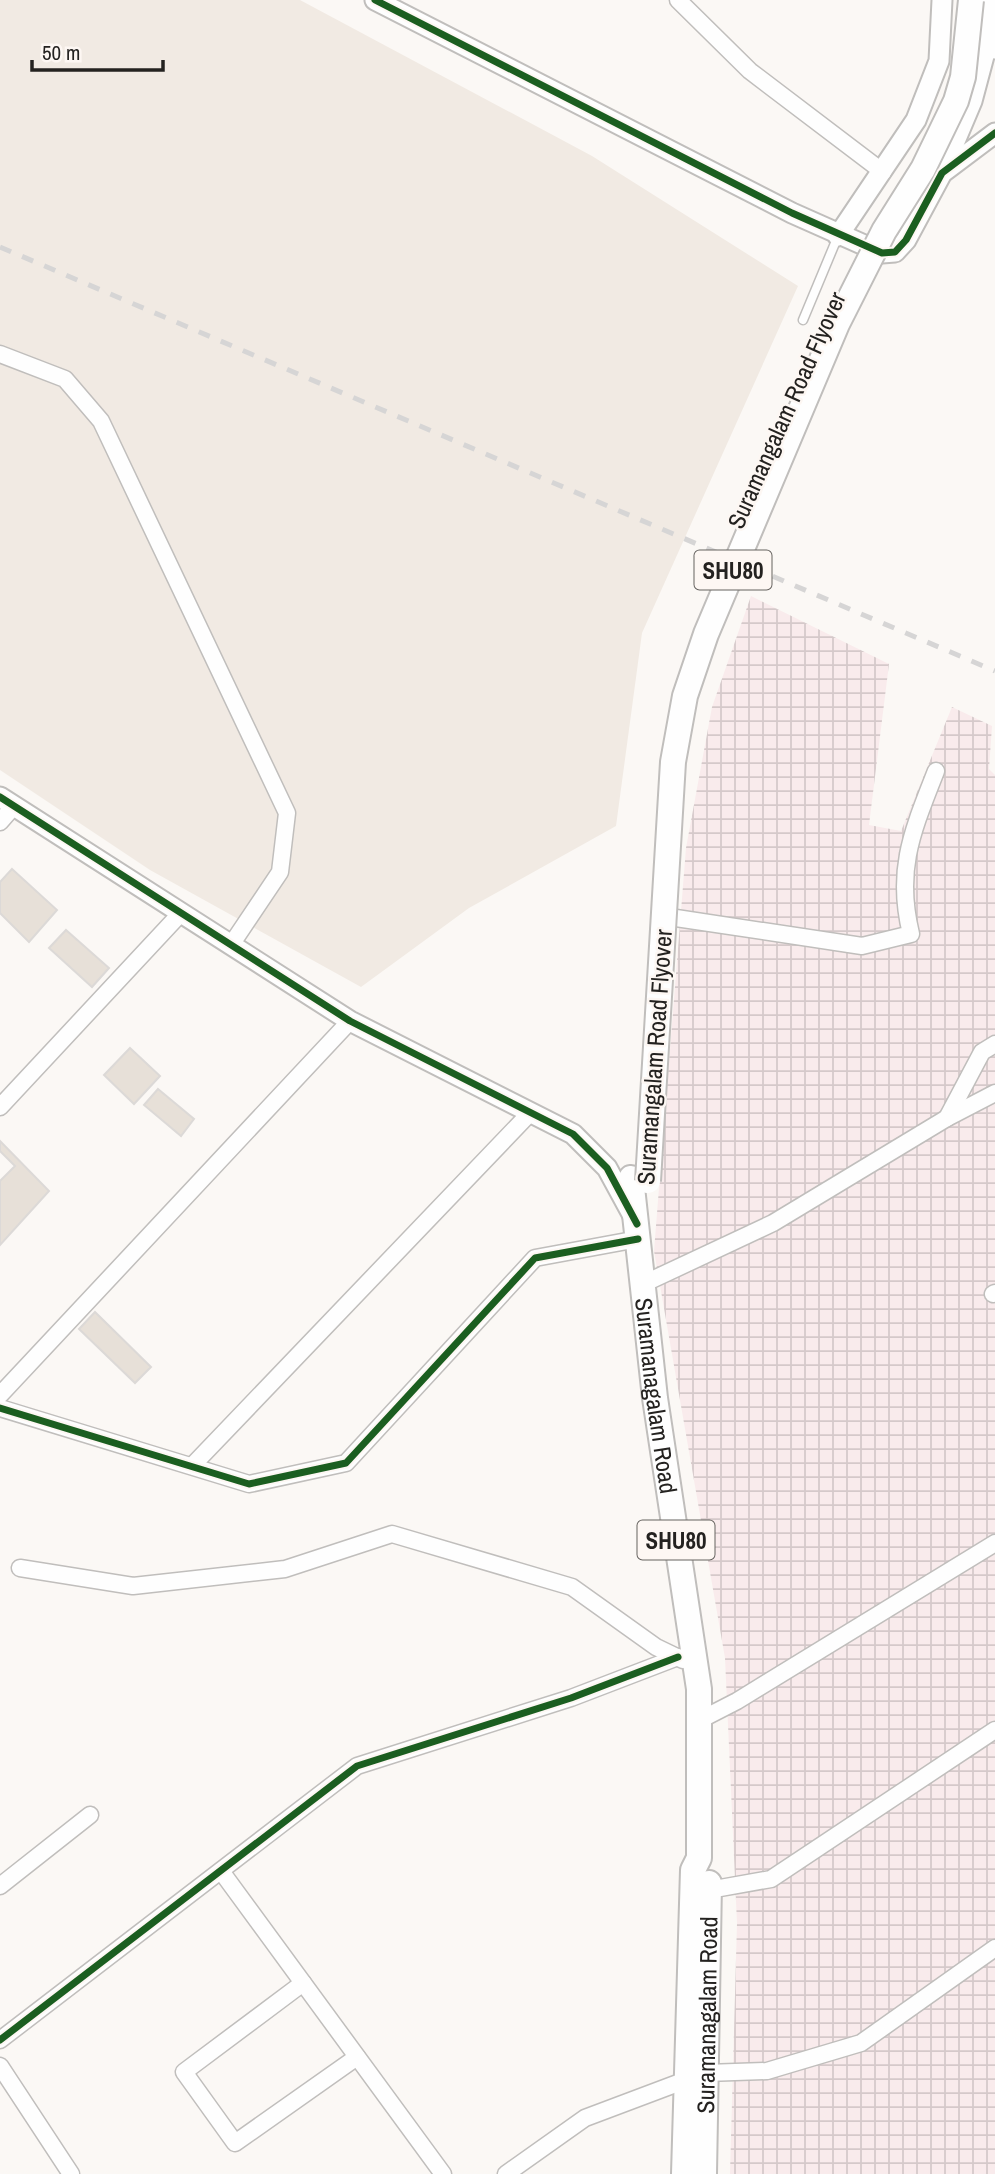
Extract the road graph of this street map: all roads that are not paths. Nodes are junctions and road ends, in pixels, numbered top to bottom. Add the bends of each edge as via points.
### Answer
1 (375, 0) edge
2 (678, 0) edge
3 (942, 0) edge
4 (956, 0) edge
5 (971, 0) edge
6 (987, 0) edge
7 (991, 45) edge
8 (995, 133) edge
9 (883, 173) junction
10 (942, 173) junction
11 (838, 236) junction
12 (803, 320) dead end
13 (0, 354) edge
14 (936, 771) dead end
15 (7, 801) edge
16 (0, 822) edge
17 (180, 914) junction
18 (676, 918) dead end
19 (231, 945) junction
20 (350, 1021) junction
21 (995, 1044) edge
22 (995, 1093) edge
23 (0, 1108) edge
24 (531, 1112) junction
25 (947, 1118) junction
26 (639, 1179) junction
27 (638, 1232) junction
28 (642, 1284) junction
29 (0, 1395) edge
30 (0, 1408) edge
31 (192, 1466) junction
32 (995, 1543) edge
33 (20, 1569) dead end
34 (687, 1661) junction
35 (699, 1720) junction
36 (995, 1730) edge
37 (90, 1815) dead end
38 (699, 1858) junction
39 (221, 1871) junction
40 (0, 1886) edge
41 (709, 1890) junction
42 (995, 1948) edge
43 (303, 1983) junction
44 (0, 2040) edge
45 (358, 2057) junction
46 (0, 2066) edge
47 (696, 2077) junction
48 (71, 2174) edge
49 (443, 2174) edge
50 (506, 2174) edge
51 (684, 2174) edge
52 (704, 2174) edge

1 - 11 street
2 - 9 street via 750,72
3 - 9 street via 939,61 916,120
4 - 26 main road, Suramangalam Road Flyover / SHU80 via 949,74 934,115 825,316 692,629 671,692 658,761
5 - 26 main road, Suramangalam Road Flyover / SHU80, bridge via 963,77 944,131 884,231 837,324 706,634 685,696 673,762
6 - 7 street
7 - 10 street
8 - 10 street
9 - 11 street
10 - 11 street via 895,252 882,253
11 - 12 lane
13 - 19 street via 65,379 101,421 287,813 280,872
14 - 18 street via 907,845 904,906 911,934 862,946
15 - 16 street
15 - 17 street
17 - 19 street
17 - 23 street
19 - 20 street
20 - 24 street
20 - 29 street
21 - 25 street via 982,1052
22 - 25 street
24 - 27 street via 573,1134 607,1168
24 - 31 street
25 - 28 street via 773,1223
26 - 27 main road, Suramangalam Road Flyover / SHU80
27 - 28 main road, Suramanagalam Road / SHU80
27 - 31 street via 535,1258 346,1463 249,1484
28 - 34 main road, Suramanagalam Road / SHU80
30 - 31 street
32 - 35 street via 737,1702
33 - 34 street via 133,1586 285,1569 391,1534 572,1587 656,1647
34 - 35 main road, Suramanagalam Road / SHU80
34 - 39 street via 357,1766
35 - 38 main road, Suramanagalam Road / SHU80
36 - 41 street via 771,1879
37 - 40 street
38 - 41 main road, Suramanagalam Road / SHU80 via 709,1870
38 - 47 main road, Suramanagalam Road / SHU80 via 693,1870
39 - 43 street
39 - 44 street
41 - 47 main road, Suramanagalam Road / SHU80
42 - 47 street via 861,2043 767,2071
43 - 45 street
43 - 45 street via 184,2072 235,2143
45 - 49 street
46 - 48 street
47 - 50 street via 585,2118
47 - 51 main road, Suramanagalam Road / SHU80
47 - 52 main road, Suramanagalam Road / SHU80

